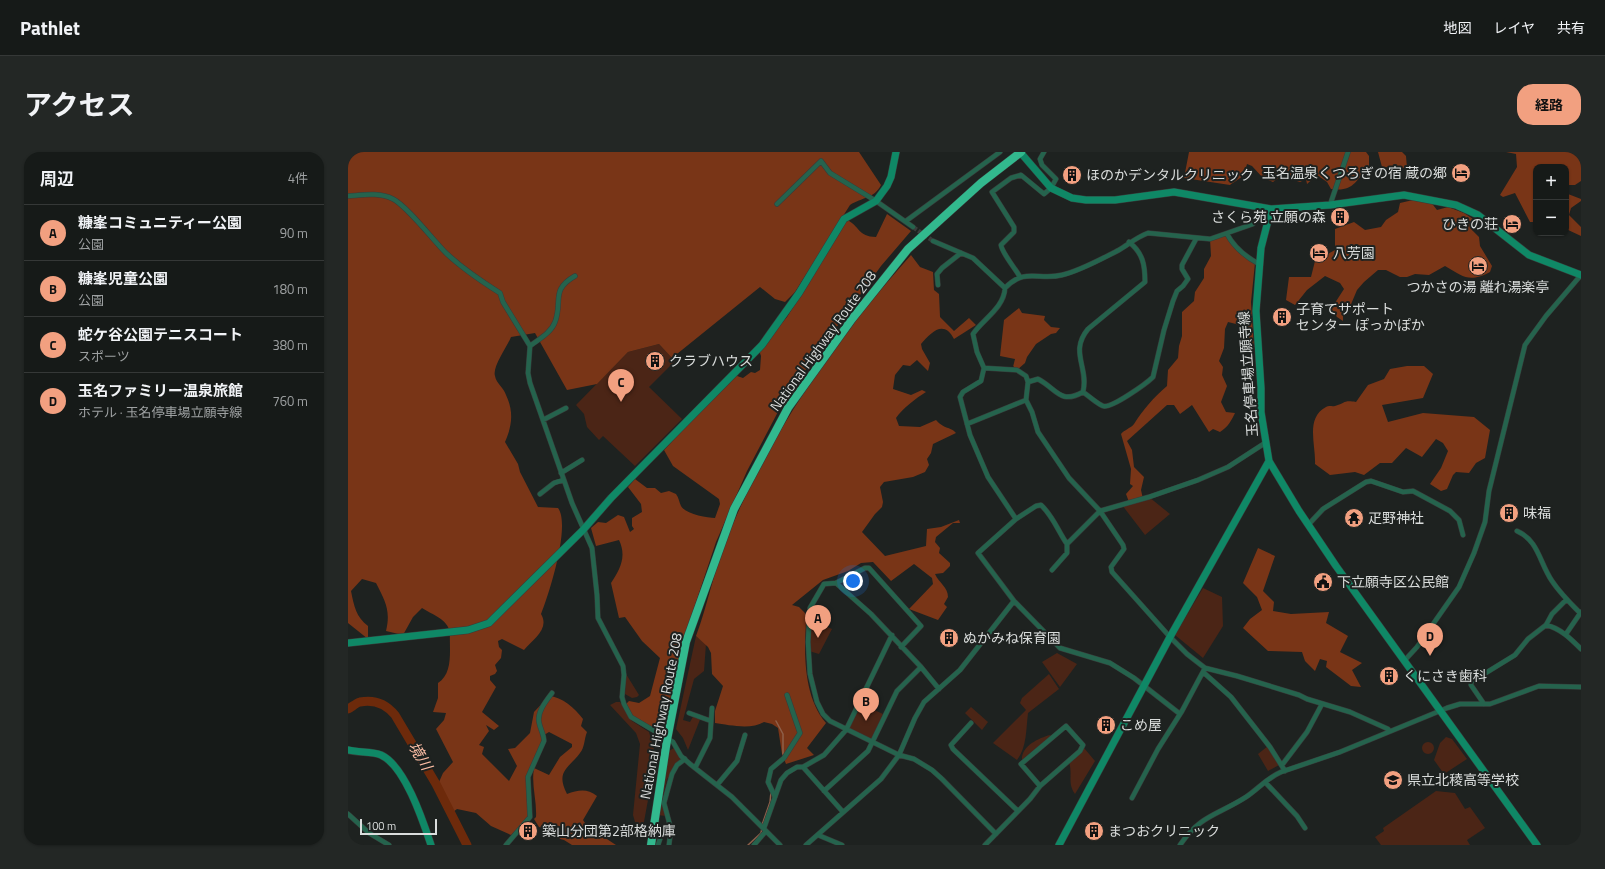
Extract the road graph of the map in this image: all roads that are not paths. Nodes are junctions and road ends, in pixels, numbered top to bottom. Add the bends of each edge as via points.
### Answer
1 (896, 152) edge
2 (1000, 152) edge
3 (1022, 152) edge
4 (1044, 152) edge
5 (1348, 152) edge
6 (1051, 188) junction
7 (348, 196) edge
8 (876, 201) junction
9 (777, 204) dead end
10 (1330, 205) junction
11 (1272, 209) junction
12 (906, 221) junction
13 (1253, 224) dead end
14 (913, 227) tunnel mouth
15 (1227, 234) junction
16 (1196, 238) junction
17 (933, 241) tunnel mouth
18 (1129, 242) junction
19 (961, 254) junction
20 (1259, 264) junction
21 (1581, 275) edge
22 (575, 276) dead end
23 (1020, 277) junction
24 (938, 286) dead end
25 (1005, 288) junction
26 (530, 346) junction
27 (984, 368) junction
28 (1028, 382) junction
29 (1083, 392) junction
30 (1026, 400) junction
31 (566, 408) dead end
32 (543, 420) junction
33 (967, 424) junction
34 (1265, 443) junction
35 (582, 460) dead end
36 (1270, 461) junction
37 (561, 473) junction
38 (564, 480) junction
39 (540, 494) dead end
40 (1100, 511) junction
41 (1016, 519) junction
42 (1308, 525) junction
43 (583, 530) junction
44 (1517, 531) dead end
45 (1463, 535) dead end
46 (1067, 544) junction
47 (1052, 570) dead end
48 (836, 583) junction
49 (1566, 600) junction
50 (1014, 601) junction
51 (1581, 613) edge
52 (1546, 625) junction
53 (1566, 634) junction
54 (892, 635) junction
55 (1170, 637) junction
56 (348, 644) edge
57 (901, 647) junction
58 (1581, 649) edge
59 (1405, 660) junction
60 (921, 667) junction
61 (1204, 670) junction
62 (1143, 686) junction
63 (1581, 687) edge
64 (939, 689) junction
65 (552, 693) dead end
66 (787, 695) dead end
67 (1322, 704) junction
68 (1484, 704) junction
69 (712, 708) dead end
70 (1440, 710) junction
71 (689, 713) dead end
72 (1180, 714) junction
73 (711, 721) junction
74 (971, 723) dead end
75 (846, 730) junction
76 (1389, 731) junction
77 (744, 735) dead end
78 (667, 740) junction
79 (873, 742) junction
80 (348, 750) edge
81 (899, 755) junction
82 (685, 759) junction
83 (1282, 765) junction
84 (803, 767) junction
85 (695, 768) junction
86 (1285, 771) junction
87 (1265, 782) junction
88 (717, 785) junction
89 (1040, 786) junction
90 (824, 791) junction
91 (775, 797) junction
92 (1132, 798) dead end
93 (1018, 811) junction
94 (842, 812) junction
95 (348, 814) edge
96 (1305, 828) dead end
97 (671, 829) junction
98 (765, 829) junction
99 (996, 834) junction
100 (818, 835) junction
101 (389, 845) edge
102 (431, 845) edge
103 (506, 845) edge
104 (651, 845) edge
105 (658, 845) edge
106 (669, 845) edge
107 (754, 845) edge
108 (780, 845) edge
109 (806, 845) edge
110 (842, 845) edge
111 (985, 845) edge
112 (1059, 845) edge
113 (1180, 845) edge
114 (1537, 845) edge

1 - 8 street via 891,177
2 - 12 street
3 - 6 street
3 - 78 highway, National Highway Route 208 via 981,183 908,249 788,408 734,509 703,590 686,642
4 - 6 street via 1040,159 1042,165 1056,179
5 - 10 street
6 - 11 street via 1072,198 1086,200 1115,200 1174,192
6 - 23 street via 1044,194 1026,178 1017,176 992,192 1014,227 1014,232 1001,245 1001,250
7 - 26 street via 369,194 397,201 461,266 500,293
8 - 9 street via 830,173 821,161
8 - 12 street
8 - 43 street via 844,219 800,293 762,345 611,498
10 - 11 street
10 - 21 street via 1404,194 1456,205 1478,215 1529,256
11 - 20 street, 玉名停車場立願寺線
12 - 14 street
13 - 15 street
15 - 16 street via 1210,239
15 - 20 street via 1248,258
16 - 18 street via 1148,233
16 - 29 street via 1182,265 1188,279 1177,291 1173,301 1153,377 1108,406 1103,406
17 - 19 street
18 - 23 street via 1120,249 1062,276
18 - 29 street via 1139,251 1143,260 1146,282 1082,336 1079,354 1085,376
19 - 24 street via 937,274
19 - 25 street via 973,258
20 - 34 street, 玉名停車場立願寺線 via 1256,311
21 - 59 street via 1525,345 1485,522 1474,553 1459,587
22 - 26 street via 560,290 555,322 550,330
23 - 25 street
25 - 27 street via 998,308 979,325 974,334 977,352
26 - 32 street via 528,373
27 - 28 street via 1018,370 1026,376
27 - 33 street via 981,381 963,392 960,397
28 - 29 street via 1038,379 1063,397 1072,397
28 - 30 street
30 - 33 street
30 - 40 street via 1038,432 1069,478
31 - 32 street
32 - 37 street
33 - 41 street via 988,477
34 - 36 street, 玉名停車場立願寺線
34 - 40 street via 1228,467 1202,478 1149,498
35 - 37 street
36 - 42 street, 玉名停車場立願寺線
36 - 55 street
37 - 38 street
38 - 39 street via 554,483
38 - 43 street
40 - 46 street
40 - 55 street via 1124,549 1111,567 1112,572
41 - 46 street via 1041,505 1051,516
41 - 50 street via 978,553
42 - 45 street via 1323,509 1371,481 1402,492 1419,493 1458,518
42 - 59 street, 玉名停車場立願寺線
43 - 56 street via 489,623 468,630
43 - 78 street via 592,548 598,594 598,618 623,666 622,697 627,712 636,721
44 - 49 street via 1527,536 1534,544 1544,569
46 - 47 street via 1067,553
48 - 54 street
48 - 57 street via 869,568 921,626
48 - 75 street via 824,584 810,608 808,659 817,702 830,721
49 - 51 street
49 - 52 street via 1552,614
50 - 62 street via 1060,648 1110,663
50 - 64 street via 960,670
51 - 53 street
52 - 53 street
52 - 68 street via 1515,655 1471,682
53 - 58 street
54 - 57 street
54 - 75 street
55 - 61 street
55 - 62 street
57 - 60 street
59 - 70 street, 玉名停車場立願寺線
60 - 64 street
60 - 79 street via 897,691
61 - 67 street via 1237,676 1299,694
61 - 72 street
61 - 83 street via 1231,697
62 - 72 street
62 - 112 street
63 - 68 street via 1540,686
64 - 81 street via 924,702
65 - 103 street via 540,714 539,722 544,741 528,777 530,817
66 - 91 street via 800,733 784,758 771,768 768,782
67 - 76 street via 1350,712
67 - 83 street via 1307,732
68 - 70 street via 1460,704
69 - 73 street
70 - 76 street
70 - 114 street, 玉名停車場立願寺線
71 - 73 street
72 - 92 street
73 - 85 street via 710,738
74 - 93 street via 951,745 953,749
75 - 79 street
75 - 84 street via 824,755
76 - 86 street via 1340,752
77 - 88 street via 737,760
78 - 82 street via 673,742
78 - 104 highway, National Highway Route 208
79 - 81 street
79 - 90 street via 868,751
80 - 102 street via 374,753 393,764 412,796
81 - 94 street via 881,778
81 - 99 street via 914,759 942,779
82 - 85 street
82 - 97 street via 677,765 672,774 664,803
83 - 86 street
84 - 90 street
84 - 91 street via 797,767 787,773 781,780
85 - 88 street
86 - 87 street via 1271,776
87 - 96 street
87 - 113 street via 1224,810 1206,817
88 - 98 street
89 - 89 street via 1021,764 1066,726 1083,745
89 - 93 street
90 - 94 street
91 - 98 street
93 - 99 street
94 - 100 street
95 - 101 street via 369,833
97 - 105 street via 661,836
97 - 106 street
98 - 107 street
98 - 108 street
99 - 111 street
100 - 109 street
100 - 110 street

